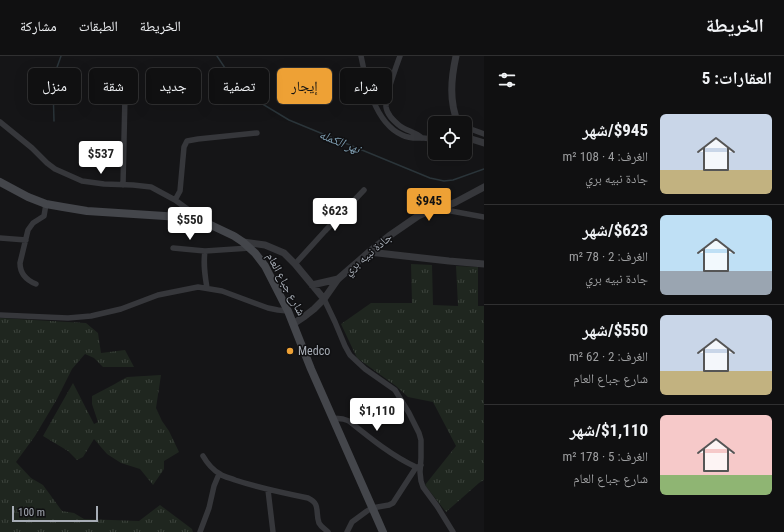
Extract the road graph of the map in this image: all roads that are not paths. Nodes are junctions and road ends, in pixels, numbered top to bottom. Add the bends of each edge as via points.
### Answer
1 (361, 56) edge
2 (400, 56) edge
3 (456, 56) edge
4 (125, 104) edge
5 (455, 116) edge
6 (0, 122) edge
7 (472, 130) edge
8 (257, 133) dead end
9 (484, 134) edge
10 (422, 138) junction
11 (428, 139) edge
12 (472, 139) edge
13 (482, 142) edge
14 (0, 182) edge
15 (122, 185) junction
16 (484, 187) edge
17 (364, 190) dead end
18 (175, 200) junction
19 (46, 204) junction
20 (440, 209) junction
21 (484, 217) edge
22 (196, 218) junction
23 (0, 238) edge
24 (26, 240) junction
25 (243, 242) junction
26 (173, 248) dead end
27 (250, 248) junction
28 (205, 252) junction
29 (369, 252) junction
30 (296, 264) junction
31 (484, 264) edge
32 (338, 279) junction
33 (36, 284) dead end
34 (312, 285) junction
35 (207, 288) junction
36 (324, 299) junction
37 (288, 311) junction
38 (0, 315) edge
39 (293, 324) junction
40 (332, 418) junction
41 (204, 456) dead end
42 (418, 466) junction
43 (219, 474) junction
44 (268, 490) junction
45 (372, 508) junction
46 (200, 532) edge
47 (273, 532) edge
48 (328, 532) edge
49 (347, 532) edge
50 (383, 532) edge
51 (453, 532) edge

1 - 10 street via 366,81 386,124 402,136
2 - 10 street via 386,108 393,120 402,128
3 - 5 street via 451,90
4 - 15 street
6 - 15 street via 55,169 82,181
7 - 9 street
8 - 18 street via 187,141 184,147 180,190
10 - 11 street
12 - 13 street
14 - 19 main road, شارع جباع العام
15 - 18 street via 151,187
16 - 20 street, جادة نبيه بري
17 - 30 street
18 - 22 street
19 - 22 main road, شارع جباع العام via 87,211
19 - 24 street via 44,216 32,224
20 - 21 street
20 - 29 street, جادة نبيه بري via 418,216
22 - 25 main road, شارع جباع العام
23 - 24 street
24 - 33 street via 20,268 28,280
25 - 27 main road, شارع جباع العام
25 - 30 street via 265,245 284,253
26 - 28 street
27 - 28 street
27 - 37 main road, شارع جباع العام via 265,266
28 - 35 street
29 - 31 street
29 - 32 street, جادة نبيه بري
30 - 34 street
32 - 34 street, جادة نبيه بري
32 - 36 street, جادة نبيه بري
34 - 36 street
35 - 37 street via 229,292 268,308
35 - 38 street via 198,287 158,296 91,316 68,318
36 - 39 street, جادة نبيه بري
36 - 42 street via 350,354 365,369 395,390 401,400 421,440
37 - 39 main road, شارع جباع العام
39 - 40 main road, شارع جباع العام
40 - 42 street via 349,421 406,463
40 - 45 main road, شارع جباع العام
41 - 43 street
42 - 45 street via 393,503
42 - 51 street via 423,488
43 - 44 street
43 - 46 street
44 - 47 street
44 - 48 street via 308,498 315,502 320,523
45 - 49 street via 352,522
45 - 50 main road, شارع جباع العام

